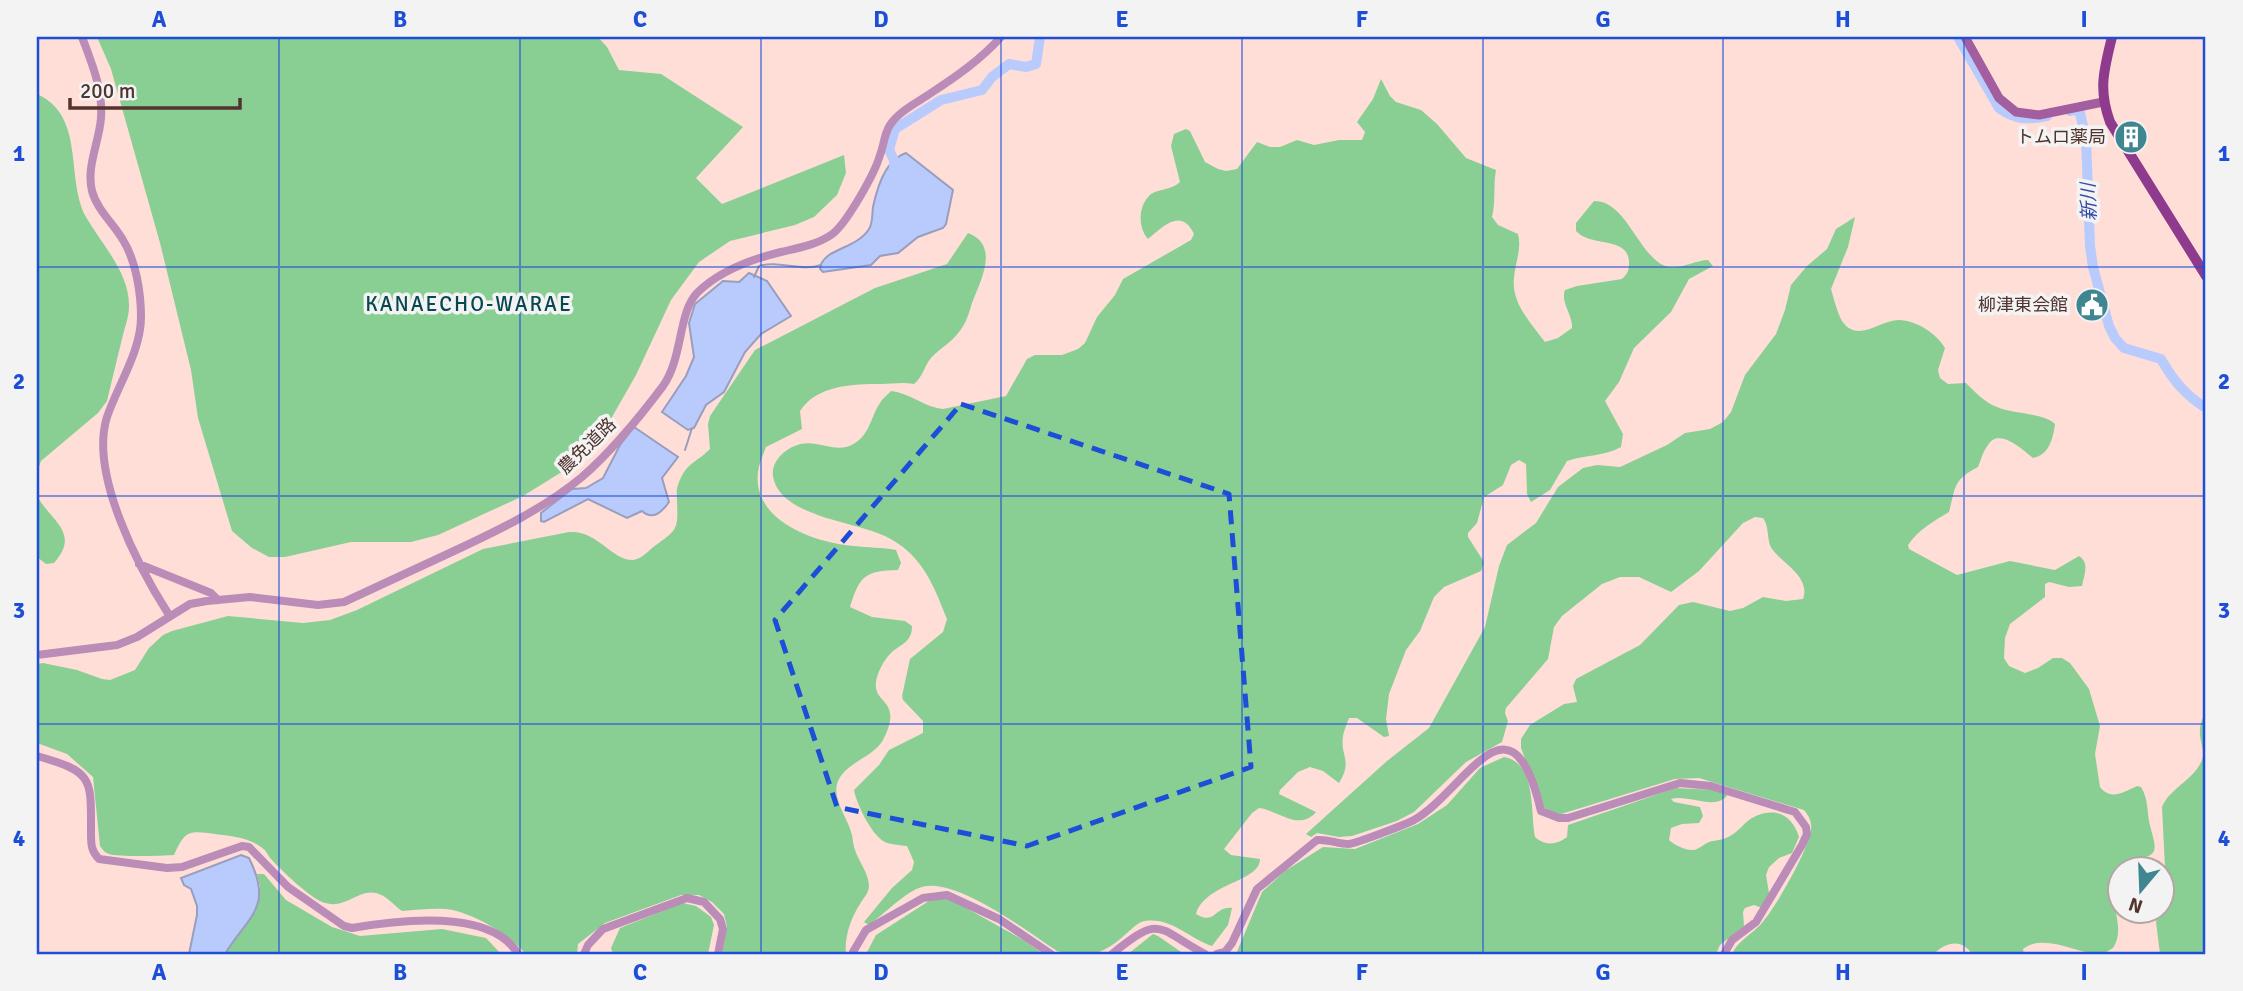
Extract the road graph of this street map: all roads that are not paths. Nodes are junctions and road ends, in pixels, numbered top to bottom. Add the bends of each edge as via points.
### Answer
1 (82, 37) edge
2 (1001, 37) edge
3 (1965, 37) edge
4 (2112, 37) edge
5 (2103, 102) junction
6 (2206, 276) edge
7 (139, 564) junction
8 (218, 600) junction
9 (169, 615) junction
10 (37, 655) edge
11 (37, 755) edge
12 (518, 954) edge
13 (584, 954) edge
14 (718, 954) edge
15 (855, 954) edge
16 (1051, 954) edge
17 (1112, 954) edge
18 (1205, 954) edge
19 (1217, 954) edge
20 (1724, 954) edge

1 - 7 street via 100,85 91,188 125,242 141,302 138,340 104,438 108,479
2 - 8 street, 農免道路 via 968,68 890,124 875,167 837,231 818,243 727,271 697,294 685,316 678,356 663,386 614,445 554,497 513,523 344,602 250,597
3 - 5 main road via 1999,98 2016,112 2039,114
4 - 5 main road
5 - 6 main road via 2110,122
7 - 8 street
7 - 9 street
8 - 9 street, 農免道路 via 190,604
9 - 10 street, 農免道路 via 117,645
11 - 12 street via 67,766 88,781 92,848 99,859 182,867 249,847 288,887 344,926 438,920 495,932
13 - 14 street via 603,929 687,898 704,902 720,919 723,929
15 - 16 street via 866,930 923,898 947,895 999,919
17 - 18 street via 1152,927 1166,930
19 - 20 street via 1232,943 1257,889 1317,840 1350,844 1411,822 1433,808 1490,752 1509,751 1528,767 1541,811 1559,818 1681,783 1711,786 1795,812 1806,827 1802,845 1756,922 1732,940

